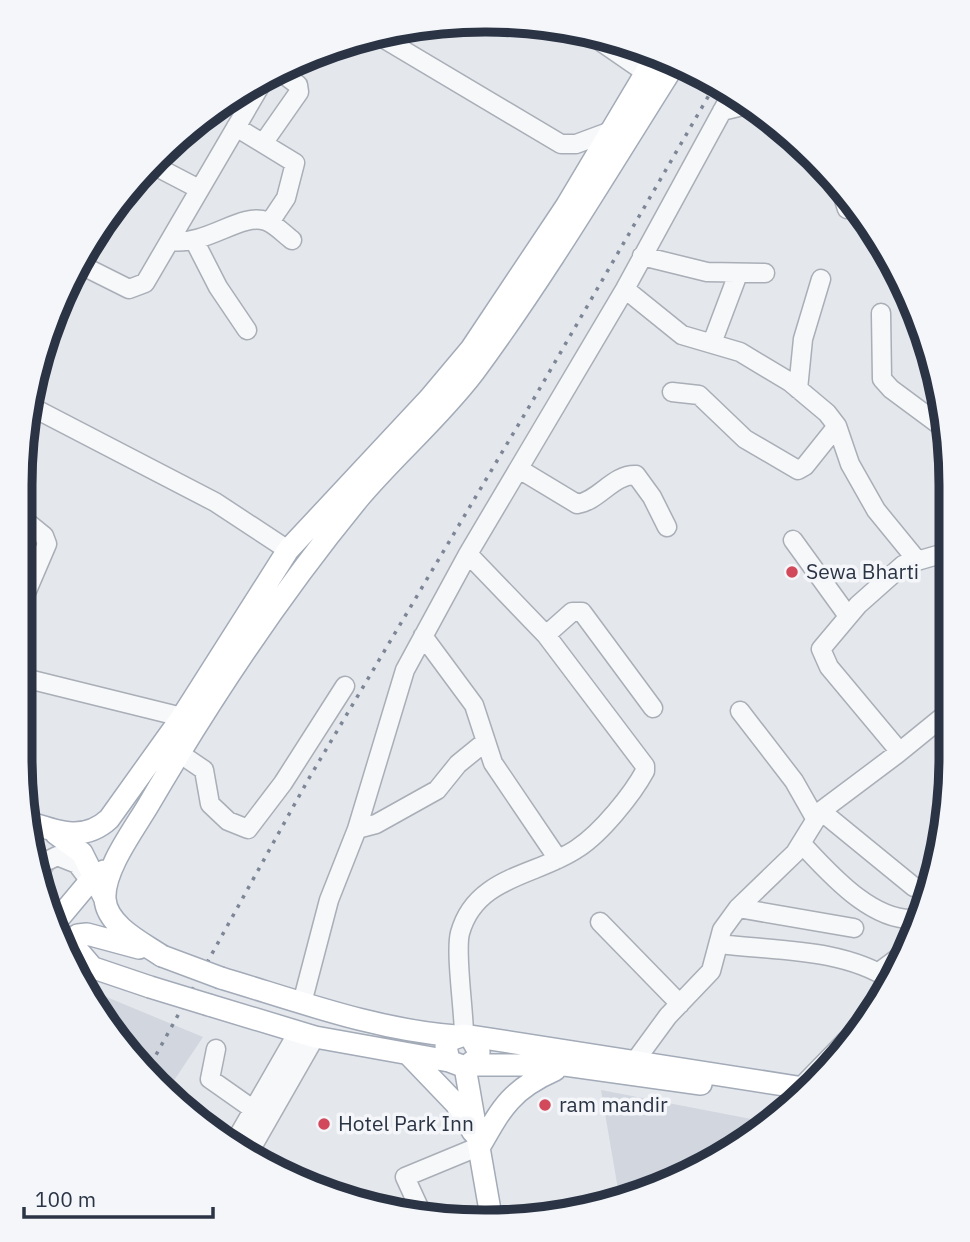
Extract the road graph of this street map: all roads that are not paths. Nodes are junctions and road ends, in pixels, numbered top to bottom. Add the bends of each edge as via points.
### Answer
1 (389, 42) edge
2 (658, 66) edge
3 (659, 66) edge
4 (287, 77) edge
5 (255, 94) edge
6 (727, 102) edge
7 (736, 108) edge
8 (722, 111) junction
9 (236, 127) junction
10 (611, 131) junction
11 (264, 142) junction
12 (160, 169) edge
13 (199, 189) junction
14 (270, 222) junction
15 (292, 240) dead end
16 (172, 241) junction
17 (195, 242) junction
18 (642, 256) junction
19 (87, 268) edge
20 (765, 273) dead end
21 (738, 274) junction
22 (821, 279) dead end
23 (625, 289) junction
24 (881, 313) dead end
25 (247, 330) dead end
26 (712, 343) junction
27 (798, 389) junction
28 (672, 393) dead end
29 (38, 410) edge
30 (934, 421) edge
31 (837, 426) junction
32 (519, 469) junction
33 (32, 527) edge
34 (667, 527) dead end
35 (793, 540) dead end
36 (288, 551) junction
37 (468, 554) junction
38 (939, 554) edge
39 (916, 559) junction
40 (32, 579) edge
41 (848, 616) junction
42 (545, 635) junction
43 (423, 636) junction
44 (32, 680) edge
45 (345, 687) dead end
46 (653, 708) dead end
47 (740, 710) dead end
48 (182, 717) junction
49 (939, 719) edge
50 (485, 742) junction
51 (179, 753) junction
52 (897, 754) junction
53 (818, 814) junction
54 (36, 825) edge
55 (357, 829) junction
56 (802, 844) junction
57 (558, 859) junction
58 (50, 860) dead end
59 (99, 874) junction
60 (914, 887) dead end
61 (738, 908) junction
62 (58, 909) edge
63 (909, 917) edge
64 (600, 922) dead end
65 (854, 928) dead end
66 (719, 944) junction
67 (162, 956) junction
68 (81, 964) edge
69 (92, 967) junction
70 (883, 975) edge
71 (302, 1003) junction
72 (680, 1004) junction
73 (306, 1035) junction
74 (464, 1036) junction
75 (216, 1049) dead end
76 (410, 1056) junction
77 (635, 1061) junction
78 (462, 1064) junction
79 (565, 1065) junction
80 (793, 1090) edge
81 (792, 1091) edge
82 (254, 1110) junction
83 (238, 1137) edge
84 (252, 1146) edge
85 (480, 1146) junction
86 (418, 1206) edge
87 (490, 1210) edge

1 - 10 street via 561,144 576,144
2 - 10 main road
3 - 51 main road via 520,306 472,374 316,551
4 - 11 street via 298,85 299,92
5 - 9 street
6 - 8 street
7 - 8 street
8 - 18 street
9 - 11 street
9 - 13 street
10 - 36 main road via 471,349
11 - 14 street via 295,165 286,198
12 - 13 street
13 - 16 street
14 - 15 street
14 - 17 street via 251,220
16 - 17 street
16 - 19 street via 136,289
17 - 25 street
18 - 21 street via 707,272
18 - 23 street
20 - 21 street
21 - 26 street
22 - 27 street via 803,339
23 - 26 street via 682,335
23 - 32 street
24 - 30 street via 882,379
26 - 27 street via 740,352
27 - 31 street
28 - 31 street via 699,396 746,439 798,470
29 - 36 street via 215,502
31 - 39 street via 864,490
32 - 34 street via 577,504 621,478 636,475
32 - 37 street
33 - 40 street via 47,544
35 - 41 street
36 - 48 main road
37 - 42 street
37 - 43 street
38 - 39 street
39 - 41 street
41 - 52 street via 824,643 822,654
42 - 46 street via 572,612 582,612
42 - 57 street via 645,766 642,777 598,832
43 - 50 street via 474,705
43 - 55 street via 397,690
44 - 48 street
45 - 51 street via 248,830 221,817 206,798 204,770
47 - 53 street
48 - 54 main road via 96,831 85,834
49 - 52 street
50 - 55 street via 458,764 437,790 376,824
50 - 57 street via 493,763
51 - 59 main road
52 - 53 street
53 - 56 street
53 - 60 street
54 - 59 main road via 72,843
55 - 71 street via 329,900
56 - 61 street
56 - 63 street via 863,901
57 - 74 street via 493,887 466,919 459,940
58 - 59 street via 57,856
59 - 62 main road
59 - 67 main road via 105,899 124,931
61 - 65 street
61 - 66 street via 722,930
64 - 72 street
66 - 70 street via 844,958
66 - 72 street via 710,971
67 - 69 main road via 78,935 75,947
67 - 71 main road, bridge
68 - 69 main road
69 - 73 main road, bridge
71 - 74 main road via 423,1033
72 - 77 street
73 - 76 main road
73 - 82 street
73 - 84 street
74 - 77 main road
74 - 78 main road via 446,1046
75 - 82 street via 210,1079
76 - 78 main road
76 - 85 main road via 456,1104
77 - 80 main road
78 - 79 main road
78 - 85 main road
79 - 81 main road
79 - 85 main road via 526,1083
82 - 83 street
85 - 86 street via 405,1177
85 - 87 main road

